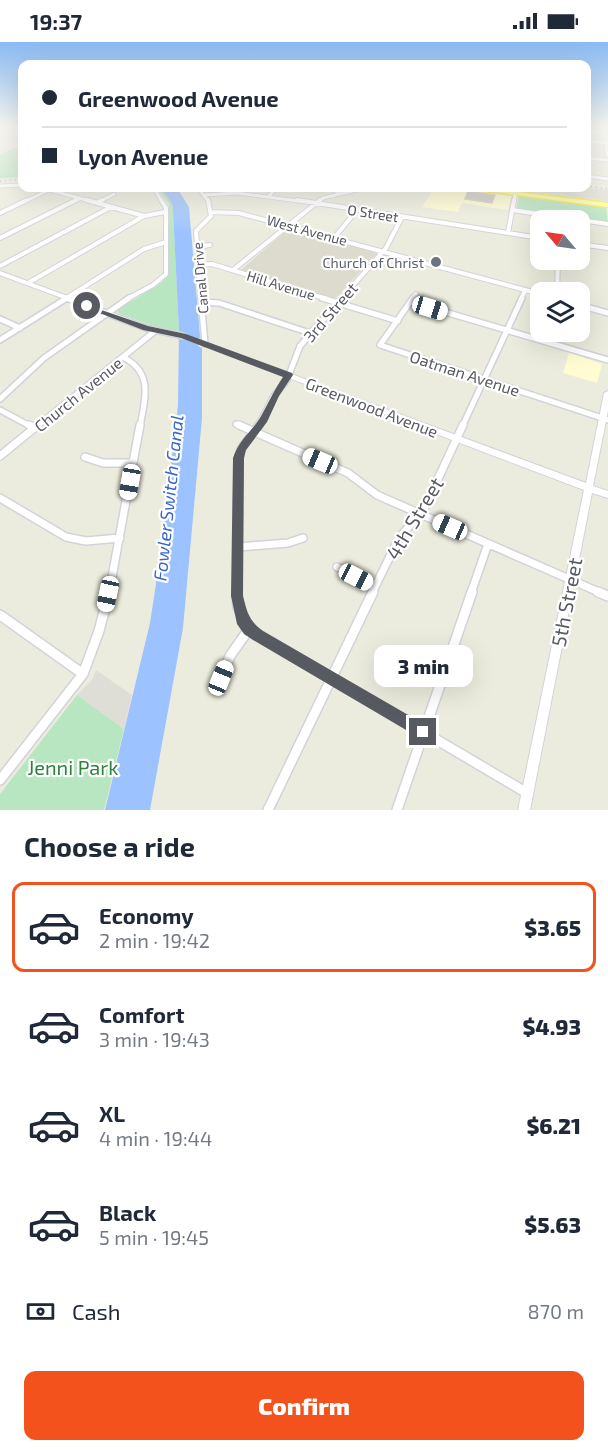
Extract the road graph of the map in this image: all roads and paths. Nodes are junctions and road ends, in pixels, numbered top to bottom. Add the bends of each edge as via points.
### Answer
1 (591, 177) edge
2 (608, 179) edge
3 (18, 185) edge
4 (2, 186) edge
5 (0, 191) edge
6 (46, 192) edge
7 (61, 192) edge
8 (157, 192) edge
9 (202, 192) edge
10 (272, 192) edge
11 (344, 192) edge
12 (516, 192) edge
13 (521, 192) edge
14 (524, 192) edge
15 (339, 193) joint
16 (114, 194) dead end
17 (205, 195) junction
18 (269, 196) junction
19 (80, 198) junction
20 (559, 199) junction
21 (579, 199) junction
22 (97, 203) junction
23 (315, 204) junction
24 (608, 204) edge
25 (111, 207) junction
26 (357, 210) junction
27 (512, 210) junction
28 (165, 212) junction
29 (211, 212) junction
30 (0, 213) edge
31 (144, 216) junction
32 (402, 217) junction
33 (608, 224) edge
34 (288, 226) junction
35 (508, 233) junction
36 (530, 236) edge
37 (334, 237) junction
38 (0, 238) edge
39 (166, 242) junction
40 (210, 245) dead end
41 (590, 246) edge
42 (197, 247) junction
43 (608, 248) edge
44 (384, 250) junction
45 (199, 265) junction
46 (0, 266) edge
47 (233, 270) junction
48 (0, 273) edge
49 (28, 284) junction
50 (525, 291) junction
51 (530, 292) edge
52 (416, 294) dead end
53 (66, 298) junction
54 (203, 302) junction
55 (338, 302) junction
56 (411, 302) junction
57 (590, 308) edge
58 (608, 313) edge
59 (107, 314) junction
60 (0, 319) edge
61 (398, 321) junction
62 (20, 328) junction
63 (154, 330) junction
64 (507, 331) junction
65 (310, 333) junction
66 (183, 336) joint
67 (0, 340) edge
68 (202, 343) junction
69 (123, 357) junction
70 (608, 360) edge
71 (289, 375) junction
72 (485, 379) junction
73 (608, 393) edge
74 (0, 399) edge
75 (0, 411) edge
76 (605, 419) edge
77 (236, 424) dead end
78 (35, 428) junction
79 (254, 433) junction
80 (457, 439) junction
81 (0, 456) edge
82 (85, 457) dead end
83 (133, 463) junction
84 (588, 488) junction
85 (608, 495) edge
86 (0, 498) edge
87 (420, 514) junction
88 (120, 538) junction
89 (303, 538) dead end
90 (488, 544) junction
91 (238, 547) junction
92 (337, 567) dead end
93 (571, 580) junction
94 (375, 587) junction
95 (608, 596) edge
96 (0, 615) edge
97 (249, 629) junction
98 (83, 674) junction
99 (221, 678) dead end
100 (332, 678) junction
101 (423, 732) junction
102 (0, 780) edge
103 (528, 793) junction
104 (268, 810) edge
105 (397, 810) edge
106 (524, 810) edge

1 - 2 street
3 - 4 street
4 - 5 street
6 - 30 street
7 - 19 street
8 - 28 street
9 - 17 street
10 - 18 street
11 - 15 street
12 - 27 street
13 - 20 main road
14 - 21 main road
15 - 23 street
16 - 22 street
17 - 18 street, O Street
17 - 29 street
18 - 23 street, O Street
19 - 22 street
19 - 38 street
20 - 21 main road
20 - 24 main road
21 - 24 main road
22 - 25 street
23 - 26 street, O Street
23 - 34 street
25 - 31 street
25 - 46 street
26 - 32 street, O Street
26 - 37 street
27 - 33 street
27 - 35 street
28 - 31 street
28 - 39 street
29 - 34 street, West Avenue via 233,212
29 - 42 street, Canal Drive via 209,220 196,231
31 - 49 street
32 - 35 street, O Street
32 - 44 street, 3rd Street
34 - 37 street, West Avenue
34 - 47 street
35 - 36 street, O Street
37 - 44 street, West Avenue
39 - 53 street via 144,249
39 - 59 street via 166,274
40 - 42 street
41 - 43 street
42 - 45 street, Canal Drive
44 - 50 street, West Avenue
44 - 55 street, 3rd Street
45 - 47 street, Hill Avenue via 210,263
45 - 54 street, Canal Drive
47 - 55 street, Hill Avenue
48 - 49 street, Greenwood Avenue
49 - 53 street, Greenwood Avenue
50 - 51 street, West Avenue
50 - 64 street, 4th Street
52 - 56 street, Oatman Avenue
53 - 59 street, Greenwood Avenue
53 - 62 street
54 - 65 street via 219,303
54 - 68 street, Canal Drive
55 - 61 street, Hill Avenue
55 - 65 street, 3rd Street
56 - 61 street, Oatman Avenue
56 - 64 street
57 - 58 street
59 - 63 street, Greenwood Avenue
59 - 74 street via 29,369
60 - 62 street
61 - 72 street, Oatman Avenue via 380,345
62 - 67 street
63 - 66 street, Greenwood Avenue
63 - 69 street, Church Avenue
64 - 70 street
64 - 72 street, 4th Street
65 - 71 street, 3rd Street via 300,346
66 - 68 street, Greenwood Avenue
68 - 71 street, Greenwood Avenue
69 - 78 street, Church Avenue
69 - 83 street via 139,366 145,376
71 - 79 street, 3rd Street
71 - 80 street, Greenwood Avenue
72 - 76 street, Oatman Avenue
72 - 80 street, 4th Street
73 - 76 street, 5th Street
75 - 78 street
76 - 84 street, 5th Street
77 - 79 street
78 - 81 street, Church Avenue
79 - 87 street via 342,470 371,492
79 - 91 street, 3rd Street via 239,458
80 - 84 street, Greenwood Avenue
80 - 87 street, 4th Street
82 - 83 street via 103,463
83 - 88 street
84 - 85 street, Greenwood Avenue
84 - 93 street, 5th Street
86 - 88 street via 66,537 86,541
87 - 90 street
87 - 94 street, 4th Street via 406,528
88 - 98 street via 104,612
89 - 91 street
90 - 93 street
90 - 101 street
91 - 97 street, 3rd Street via 238,607
92 - 94 street
93 - 95 street
93 - 103 street, 5th Street
94 - 100 street, 4th Street
96 - 98 street
97 - 99 street via 230,656
97 - 100 street
98 - 102 street
100 - 101 street
100 - 104 street, 4th Street
101 - 103 street
101 - 105 street
103 - 106 street, 5th Street

